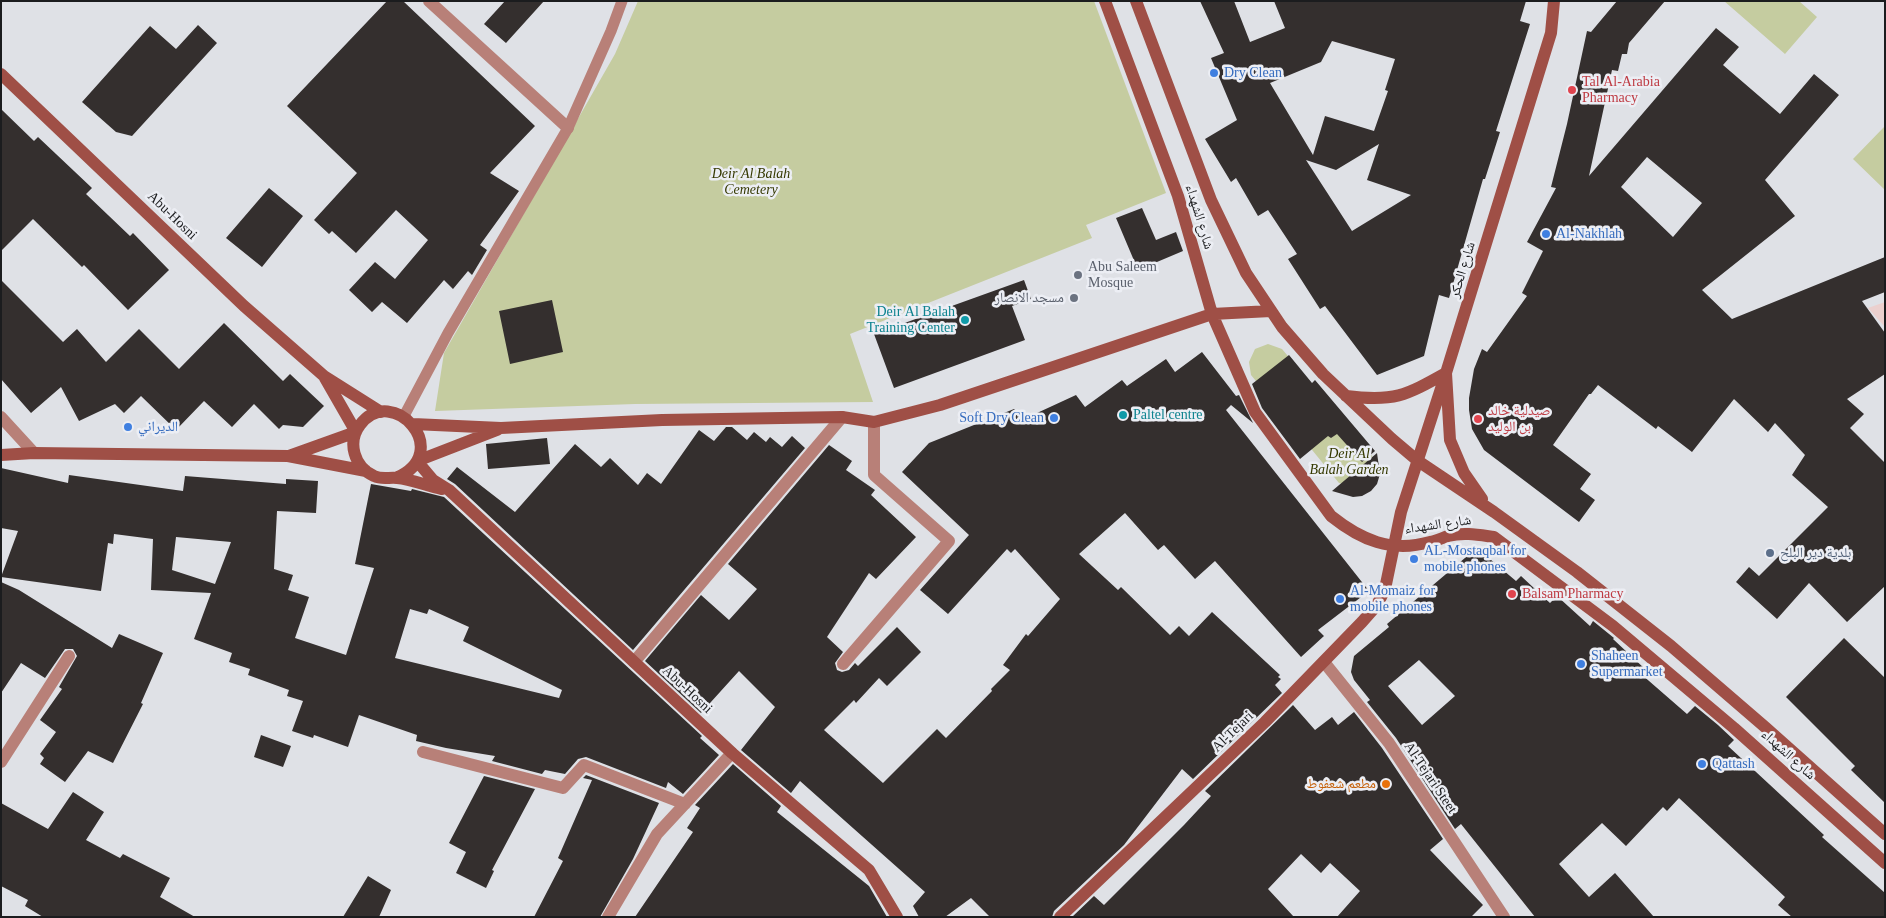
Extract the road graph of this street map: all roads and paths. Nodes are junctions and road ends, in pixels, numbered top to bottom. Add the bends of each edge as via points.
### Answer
1 (429, 1) edge
2 (622, 1) edge
3 (1105, 1) edge
4 (1136, 1) edge
5 (1554, 1) edge
6 (1, 74) edge
7 (568, 128) junction
8 (1271, 311) junction
9 (1212, 314) junction
10 (1446, 374) junction
11 (324, 376) junction
12 (1346, 396) junction
13 (381, 412) junction
14 (1, 417) edge
15 (842, 417) junction
16 (408, 420) junction
17 (874, 422) junction
18 (502, 428) junction
19 (356, 432) junction
20 (34, 453) junction
21 (1, 455) edge
22 (288, 456) junction
23 (416, 461) junction
24 (1418, 461) junction
25 (366, 471) junction
26 (396, 478) junction
27 (449, 490) junction
28 (1494, 512) junction
29 (1394, 546) junction
30 (69, 656) dead end
31 (634, 662) junction
32 (1324, 662) junction
33 (843, 664) dead end
34 (423, 752) dead end
35 (732, 753) junction
36 (1, 762) edge
37 (685, 804) junction
38 (1885, 834) edge
39 (1885, 863) edge
40 (608, 917) edge
41 (897, 917) edge
42 (1060, 917) edge
43 (1504, 917) edge

1 - 7 street
2 - 7 lane
3 - 9 street, شارع الشهداء via 1178,196
4 - 8 street, شارع الشهداء via 1211,200 1246,273
5 - 10 street, شارع الحكر via 1551,33
6 - 11 street, Abu-Hosni via 244,306
7 - 16 lane via 448,333
8 - 9 street
8 - 12 street, شارع الشهداء via 1323,374
9 - 17 street via 940,405
9 - 29 street, شارع الشهداء via 1255,412 1331,516 1366,540
10 - 12 street via 1419,389 1391,398
10 - 24 street, شارع الحكر
10 - 28 street via 1450,440 1464,473
11 - 13 street, Abu-Hosni
11 - 19 street, Abu-Hosni
12 - 24 street, شارع الشهداء
13 - 16 street, Abu-Hosni via 393,412
13 - 19 street via 362,423
14 - 20 street
15 - 17 street
15 - 18 street via 662,420
15 - 31 street
16 - 18 street, Abu-Hosni
16 - 23 street via 419,433 421,444
17 - 33 street via 874,475 949,541
18 - 23 street
19 - 22 street
19 - 25 street via 354,454
20 - 21 street
20 - 22 street
22 - 25 street
23 - 26 street via 406,473
23 - 27 street, Abu-Hosni via 433,480
24 - 28 street, شارع الشهداء
24 - 29 street, شارع الحكر via 1401,512
25 - 26 street via 380,478
26 - 27 street
27 - 31 street, Abu-Hosni
28 - 38 street, شارع الشهداء via 1671,646
29 - 32 street, Al-Tejari via 1385,589 1377,605
29 - 39 street, شارع الشهداء via 1429,543 1449,536 1474,534 1494,537 1613,626 1734,728
30 - 36 street
31 - 35 street, Abu-Hosni
32 - 42 street, Al-Tejari
32 - 43 street, Al-Tejari Steet via 1389,743
34 - 37 street via 563,788 584,766
35 - 37 street
35 - 41 street, Abu-Hosni via 869,870
37 - 40 street via 657,834

